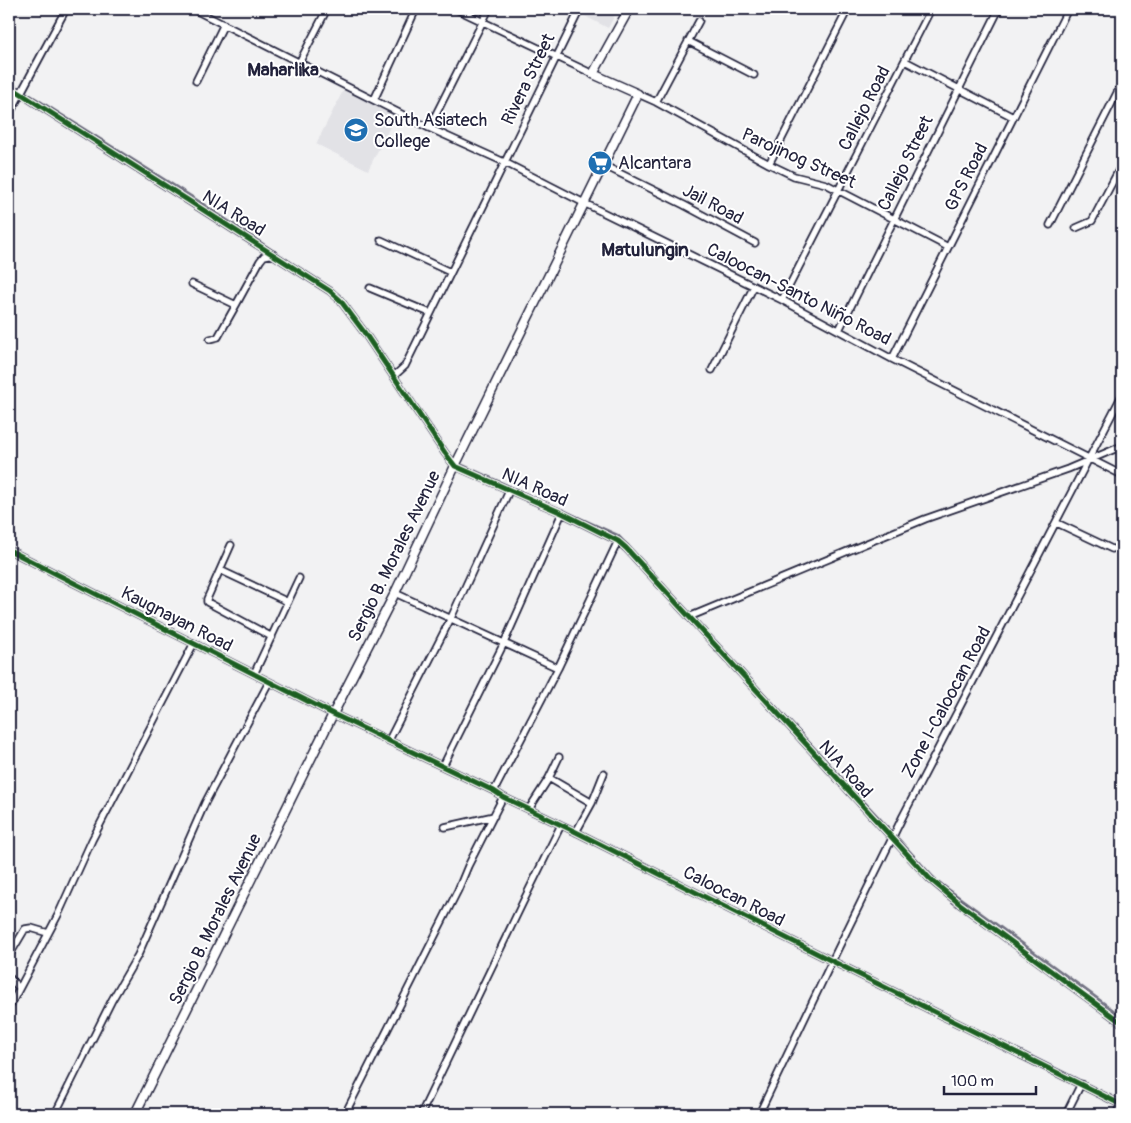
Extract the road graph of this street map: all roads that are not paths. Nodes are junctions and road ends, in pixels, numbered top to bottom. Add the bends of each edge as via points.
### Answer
1 (66, 9) edge
2 (192, 9) edge
3 (212, 9) edge
4 (327, 9) edge
5 (416, 9) edge
6 (456, 9) edge
7 (490, 9) edge
8 (580, 9) edge
9 (629, 9) edge
10 (848, 9) edge
11 (931, 9) edge
12 (999, 9) edge
13 (1068, 9) edge
14 (208, 16) junction
15 (698, 21) dead end
16 (483, 22) junction
17 (224, 24) junction
18 (688, 42) junction
19 (556, 57) junction
20 (905, 61) junction
21 (299, 63) junction
22 (593, 74) junction
23 (754, 75) dead end
24 (196, 81) dead end
25 (1122, 83) edge
26 (9, 86) edge
27 (959, 88) junction
28 (20, 94) junction
29 (638, 94) junction
30 (374, 100) junction
31 (656, 102) junction
32 (9, 115) edge
33 (1013, 117) junction
34 (429, 128) junction
35 (504, 162) junction
36 (769, 164) junction
37 (1122, 164) edge
38 (603, 165) junction
39 (839, 190) junction
40 (584, 203) junction
41 (894, 220) junction
42 (1050, 226) dead end
43 (1076, 228) dead end
44 (381, 240) dead end
45 (755, 243) dead end
46 (948, 247) junction
47 (273, 254) junction
48 (450, 272) junction
49 (192, 284) dead end
50 (754, 286) junction
51 (370, 288) dead end
52 (782, 300) junction
53 (236, 305) junction
54 (430, 313) junction
55 (839, 330) junction
56 (210, 339) dead end
57 (892, 359) junction
58 (712, 370) dead end
59 (396, 374) junction
60 (1122, 395) edge
61 (1122, 446) edge
62 (1090, 458) junction
63 (455, 466) junction
64 (1122, 475) edge
65 (509, 491) junction
66 (562, 513) junction
67 (1056, 523) junction
68 (618, 541) junction
69 (231, 546) dead end
70 (1112, 549) dead end
71 (9, 550) edge
72 (220, 570) junction
73 (299, 578) dead end
74 (395, 593) junction
75 (288, 602) junction
76 (689, 617) junction
77 (452, 618) junction
78 (272, 637) junction
79 (194, 643) junction
80 (504, 643) junction
81 (558, 668) junction
82 (254, 674) junction
83 (269, 682) junction
84 (333, 714) junction
85 (389, 740) junction
86 (559, 757) dead end
87 (443, 766) junction
88 (604, 773) dead end
89 (549, 778) junction
90 (494, 791) junction
91 (503, 797) junction
92 (592, 803) junction
93 (529, 809) junction
94 (494, 816) junction
95 (561, 825) junction
96 (445, 827) dead end
97 (576, 832) junction
98 (892, 839) junction
99 (48, 933) junction
100 (9, 956) edge
101 (832, 961) junction
102 (9, 977) edge
103 (19, 988) junction
104 (9, 1008) edge
105 (1122, 1023) edge
106 (1080, 1084) junction
107 (1122, 1104) edge
108 (55, 1114) edge
109 (135, 1114) edge
110 (345, 1114) edge
111 (423, 1114) edge
112 (760, 1114) edge
113 (1066, 1114) edge
114 (1116, 1114) edge

1 - 28 street
2 - 14 street, Caloocan-Santo Niño Road
3 - 14 street
4 - 21 street
5 - 30 street
6 - 16 street
7 - 16 street
8 - 19 street, Rivera Street
9 - 22 main road
10 - 36 street
11 - 20 street, Callejo Road
12 - 27 street, Callejo Street
13 - 33 street, GPS Road
14 - 17 street, Caloocan-Santo Niño Road
15 - 18 street
16 - 19 street
16 - 34 street
17 - 21 street, Caloocan-Santo Niño Road
17 - 24 street
18 - 23 street
18 - 31 street
19 - 22 street
19 - 35 street, Rivera Street
20 - 27 street
20 - 39 street, Callejo Road
21 - 30 street, Caloocan-Santo Niño Road
22 - 29 main road
25 - 42 street
26 - 28 street, NIA Road
27 - 33 street
27 - 41 street, Callejo Street
28 - 32 street
28 - 47 street, NIA Road
29 - 31 street, Parojinog Street
29 - 38 main road, Sergio B. Morales Avenue
30 - 34 street, Caloocan-Santo Niño Road
31 - 36 street, Parojinog Street
33 - 46 street, GPS Road
34 - 35 street, Caloocan-Santo Niño Road
35 - 40 street, Caloocan-Santo Niño Road
35 - 48 street, Rivera Street
36 - 39 street, Parojinog Street via 794,176
37 - 43 street via 1092,221
38 - 40 main road, Sergio B. Morales Avenue
38 - 45 street, Jail Road
39 - 41 street, Parojinog Street
39 - 52 street, Callejo Road
40 - 50 street, Caloocan-Santo Niño Road
40 - 63 main road, Sergio B. Morales Avenue
41 - 46 street, Parojinog Street
41 - 55 street, Callejo Street
44 - 48 street
46 - 57 street, GPS Road
47 - 53 street via 264,256 260,261
47 - 59 street, NIA Road via 340,300
48 - 54 street, Rivera Street
49 - 53 street
50 - 52 street, Caloocan-Santo Niño Road
50 - 58 street
51 - 54 street
52 - 55 street, Caloocan-Santo Niño Road
53 - 56 street via 218,337
54 - 59 street, Rivera Street via 404,366
55 - 57 street, Caloocan-Santo Niño Road
57 - 62 street, Caloocan-Santo Niño Road
59 - 63 street, NIA Road
60 - 62 street, Zone I-Caloocan Road
61 - 62 street
62 - 64 street, Caloocan-Santo Niño Road
62 - 67 street, Zone I-Caloocan Road
62 - 76 street via 1068,469 925,519
63 - 65 street, NIA Road
63 - 74 main road, Sergio B. Morales Avenue
65 - 66 street, NIA Road
65 - 77 street
66 - 68 street, NIA Road
66 - 80 street
67 - 70 street
67 - 98 street, Zone I-Caloocan Road
68 - 76 street, NIA Road
68 - 81 street
69 - 72 street
71 - 79 street, Kaugnayan Road
72 - 75 street
72 - 78 street via 207,602
73 - 75 street
74 - 77 street
74 - 84 main road, Sergio B. Morales Avenue
75 - 78 street
76 - 98 street, NIA Road
77 - 80 street
77 - 85 street
78 - 82 street
79 - 82 street, Kaugnayan Road
79 - 99 street via 96,831
80 - 81 street
80 - 87 street
81 - 90 street
82 - 83 street, Kaugnayan Road
83 - 84 street, Kaugnayan Road
83 - 108 street via 205,802 138,955
84 - 85 street, Caloocan Road
84 - 109 main road, Sergio B. Morales Avenue
85 - 87 street, Caloocan Road
86 - 89 street
87 - 90 street, Caloocan Road
88 - 92 street
89 - 92 street
89 - 93 street
90 - 91 street, Caloocan Road
91 - 93 street, Caloocan Road
91 - 94 street
92 - 97 street
93 - 95 street, Caloocan Road
94 - 96 street
94 - 110 street
95 - 97 street, Caloocan Road
95 - 111 street
97 - 101 street, Caloocan Road
98 - 101 street, Zone I-Caloocan Road
98 - 105 street, NIA Road via 942,890
99 - 100 street via 25,929
99 - 103 street
101 - 106 street, Caloocan Road
101 - 112 street, Zone I-Caloocan Road
102 - 103 street
103 - 104 street
106 - 107 street, Caloocan Road
106 - 113 street
107 - 114 street

